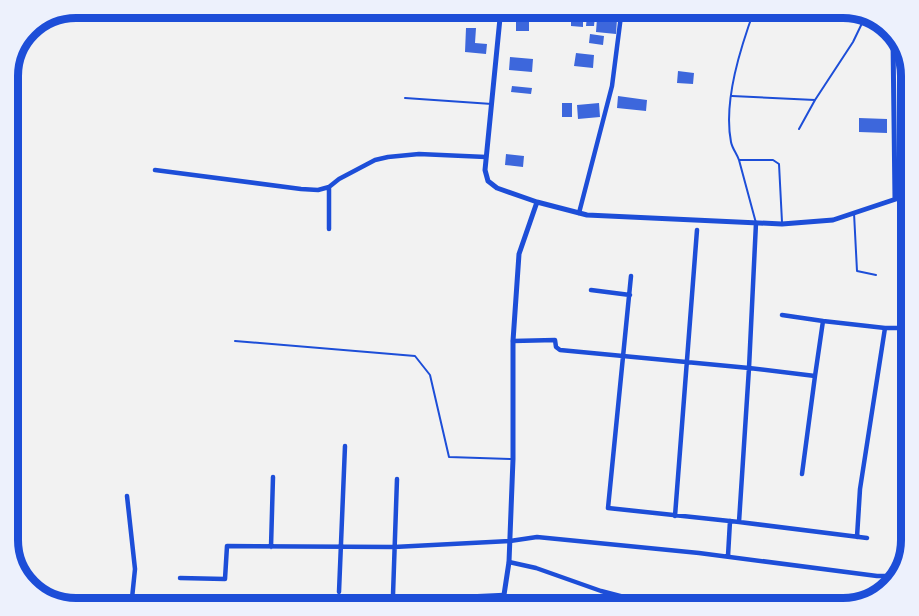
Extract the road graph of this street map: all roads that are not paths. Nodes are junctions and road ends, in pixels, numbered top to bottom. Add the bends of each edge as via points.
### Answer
1 (465, 18) edge
2 (621, 18) edge
3 (751, 18) edge
4 (499, 20) joint
5 (863, 21) edge
6 (893, 47) edge
7 (732, 96) junction
8 (405, 98) dead end
9 (816, 100) junction
10 (492, 104) junction
11 (799, 129) dead end
12 (486, 157) junction
13 (739, 160) junction
14 (155, 170) dead end
15 (328, 187) junction
16 (901, 197) edge
17 (895, 199) junction
18 (537, 201) junction
19 (579, 213) junction
20 (855, 213) junction
21 (756, 223) junction
22 (782, 224) junction
23 (329, 229) dead end
24 (697, 230) dead end
25 (876, 275) dead end
26 (631, 276) dead end
27 (591, 290) dead end
28 (630, 295) junction
29 (782, 315) dead end
30 (823, 321) junction
31 (885, 328) junction
32 (901, 328) edge
33 (235, 341) dead end
34 (513, 341) junction
35 (624, 356) junction
36 (688, 362) junction
37 (749, 368) junction
38 (815, 376) junction
39 (345, 446) dead end
40 (513, 459) junction
41 (802, 474) dead end
42 (273, 477) dead end
43 (397, 479) dead end
44 (127, 496) dead end
45 (675, 516) junction
46 (730, 521) junction
47 (739, 522) junction
48 (857, 537) junction
49 (867, 538) dead end
50 (510, 541) junction
51 (271, 546) junction
52 (341, 547) junction
53 (394, 547) junction
54 (728, 556) junction
55 (509, 562) junction
56 (889, 575) edge
57 (180, 578) dead end
58 (339, 592) dead end
59 (504, 596) joint
60 (132, 598) edge
61 (395, 598) edge
62 (450, 598) edge
63 (626, 598) edge

1 - 4 lane
2 - 19 street via 612,86
3 - 7 lane
4 - 10 street
5 - 9 lane
6 - 17 street
7 - 9 lane
7 - 13 lane via 731,144
8 - 10 lane
9 - 11 lane
10 - 12 street
12 - 15 street via 388,157 375,160
12 - 18 street via 488,181 497,188
13 - 21 lane
13 - 22 lane via 773,160 780,164
14 - 15 street via 301,189
15 - 23 street
16 - 17 street
17 - 20 street
18 - 19 street
18 - 34 street via 519,254
19 - 21 street
20 - 22 street via 833,220
20 - 25 lane via 857,271
21 - 22 street
21 - 37 street
24 - 36 street
26 - 28 street
27 - 28 street
28 - 35 street
29 - 30 street
30 - 31 street
30 - 38 street
31 - 32 street
31 - 48 street via 860,489
33 - 40 lane via 414,356 430,375 449,457
34 - 35 street via 555,340 560,350
34 - 40 street
35 - 36 street
35 - 45 street via 609,508
36 - 37 street
36 - 45 street
37 - 38 street
37 - 47 street
38 - 41 street
39 - 52 street
40 - 50 street
42 - 51 street
43 - 53 street
44 - 60 street via 135,569
45 - 46 street
46 - 47 street
46 - 54 street
47 - 48 street
48 - 49 street
50 - 53 street
50 - 54 street via 537,537
50 - 55 street
51 - 52 street
51 - 57 street via 227,546 225,579
52 - 53 street
52 - 58 street
53 - 61 street
54 - 56 street
55 - 59 street
55 - 63 street
59 - 62 street

